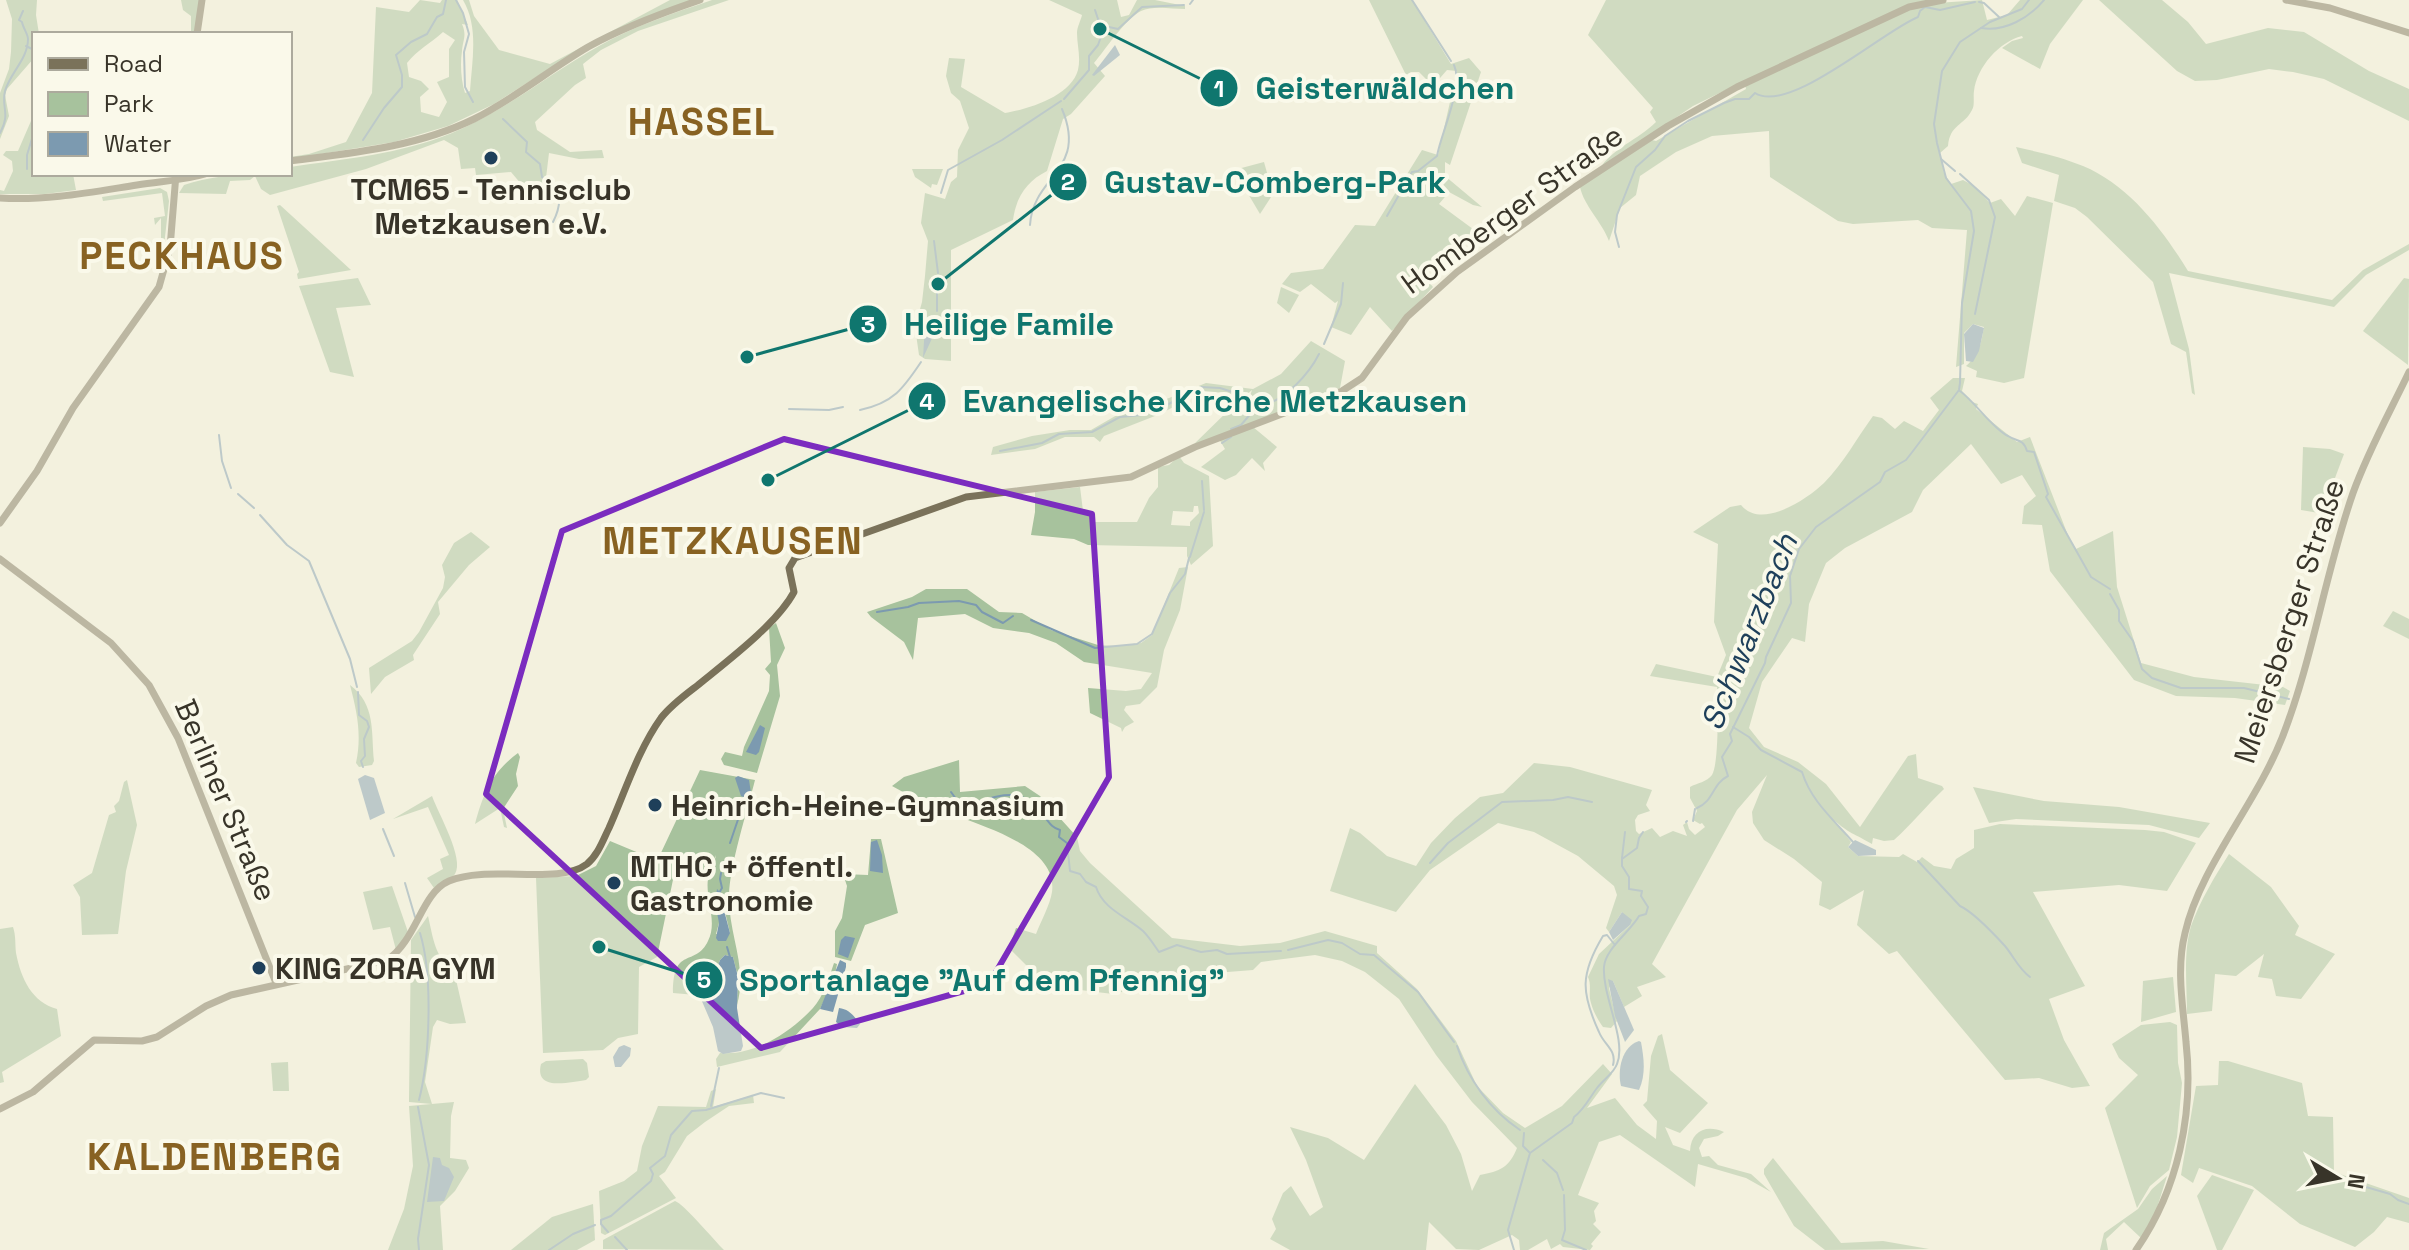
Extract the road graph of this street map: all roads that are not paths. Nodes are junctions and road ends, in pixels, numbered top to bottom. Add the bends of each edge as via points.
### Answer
1 (202, 0) edge
2 (700, 0) edge
3 (1943, 0) edge
4 (2286, 0) edge
5 (197, 32) edge
6 (2409, 33) edge
7 (292, 161) edge
8 (162, 176) edge
9 (175, 177) edge
10 (143, 184) junction
11 (154, 184) junction
12 (174, 196) junction
13 (0, 198) edge
14 (2409, 372) edge
15 (0, 523) edge
16 (0, 559) edge
17 (276, 983) junction
18 (0, 1109) edge
19 (2136, 1250) edge

1 - 5 main road
2 - 7 main road via 617,32 452,128 391,146
3 - 17 main road, Homberger Straße via 1909,7 1737,87 1575,187 1450,277 1407,317 1354,385 1131,477 966,497 798,557 790,565 794,592 785,606 662,716 591,861 569,872 487,872 444,883 431,894 400,950 390,958
4 - 6 main road
8 - 10 main road
9 - 11 main road
9 - 12 main road
10 - 11 main road
10 - 13 main road via 62,196
11 - 12 main road via 166,186
12 - 15 main road via 170,248 155,294 73,408
14 - 19 main road, Meiersberger Straße via 2353,495 2284,734 2190,913 2180,974 2187,1045 2184,1129 2165,1196
16 - 17 main road, Berliner Straße via 111,643 149,685 178,738
17 - 18 main road via 218,1000 157,1037 90,1041 33,1092

